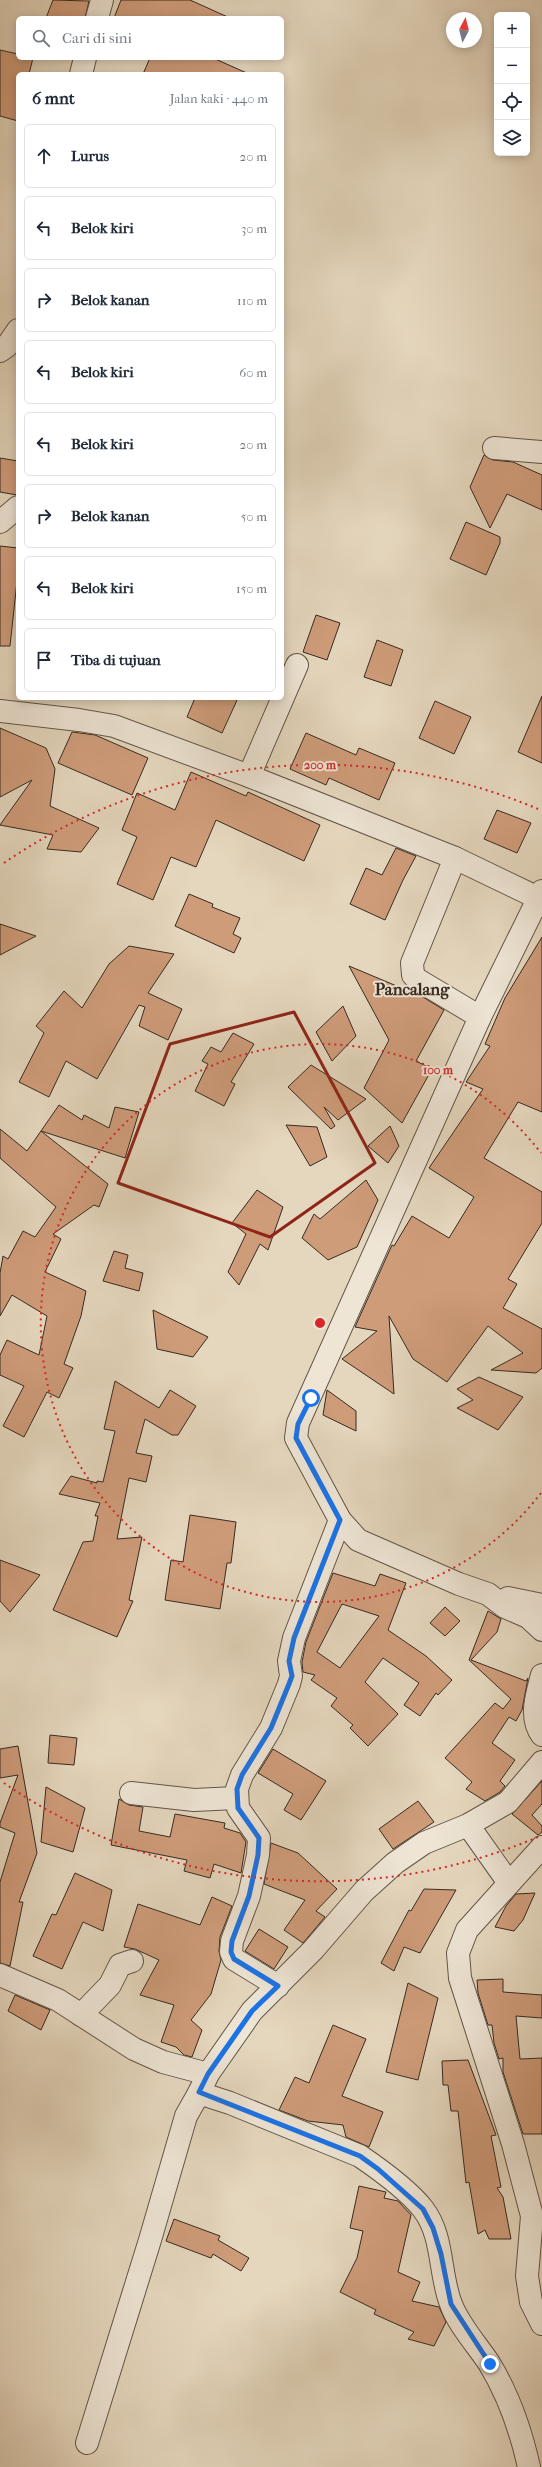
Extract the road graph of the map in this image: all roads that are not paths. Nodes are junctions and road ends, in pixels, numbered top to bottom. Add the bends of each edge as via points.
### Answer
1 (102, 0) edge
2 (98, 16) edge
3 (84, 60) edge
4 (81, 72) edge
5 (16, 333) edge
6 (0, 351) edge
7 (494, 448) dead end
8 (542, 452) edge
9 (16, 509) edge
10 (0, 522) edge
11 (297, 665) dead end
12 (284, 695) edge
13 (282, 700) edge
14 (0, 711) edge
15 (249, 776) junction
16 (455, 858) junction
17 (540, 895) edge
18 (480, 1017) junction
19 (340, 1520) junction
20 (488, 1594) junction
21 (542, 1605) edge
22 (542, 1630) edge
23 (542, 1675) edge
24 (542, 1735) edge
25 (542, 1762) edge
26 (131, 1793) dead end
27 (236, 1798) junction
28 (468, 1825) junction
29 (542, 1847) edge
30 (509, 1883) junction
31 (132, 1961) dead end
32 (0, 1975) edge
33 (278, 1986) junction
34 (81, 2015) junction
35 (204, 2083) junction
36 (542, 2324) edge
37 (87, 2443) dead end
38 (528, 2467) edge

1 - 2 street
3 - 4 street
5 - 6 street
7 - 8 street
9 - 10 street
11 - 12 street
13 - 15 street
14 - 15 street via 114,726
15 - 16 street
16 - 17 street
16 - 18 street via 412,963 413,975
17 - 18 street
18 - 19 street via 298,1424 296,1438
19 - 20 street via 358,1540
19 - 27 street via 294,1638 289,1661 292,1676 271,1728 242,1775
20 - 21 street
20 - 22 street via 505,1607 528,1617
23 - 24 street via 536,1695 535,1711
25 - 28 street via 508,1802
26 - 27 street via 194,1800
27 - 33 street via 238,1808 256,1833 259,1844 249,1896 232,1941 231,1952 234,1959
28 - 30 street
28 - 33 street via 424,1843 395,1863 364,1891
29 - 30 street
30 - 36 street via 467,1930 458,1953 460,1978 513,2144 532,2216 527,2276 531,2302
31 - 34 street via 120,1965 110,1985
32 - 34 street via 58,2000
33 - 35 street via 252,2011
34 - 35 street via 134,2049
35 - 37 street via 186,2116
35 - 38 street via 360,2156 423,2209 433,2228 441,2254 451,2304 490,2364 521,2430

